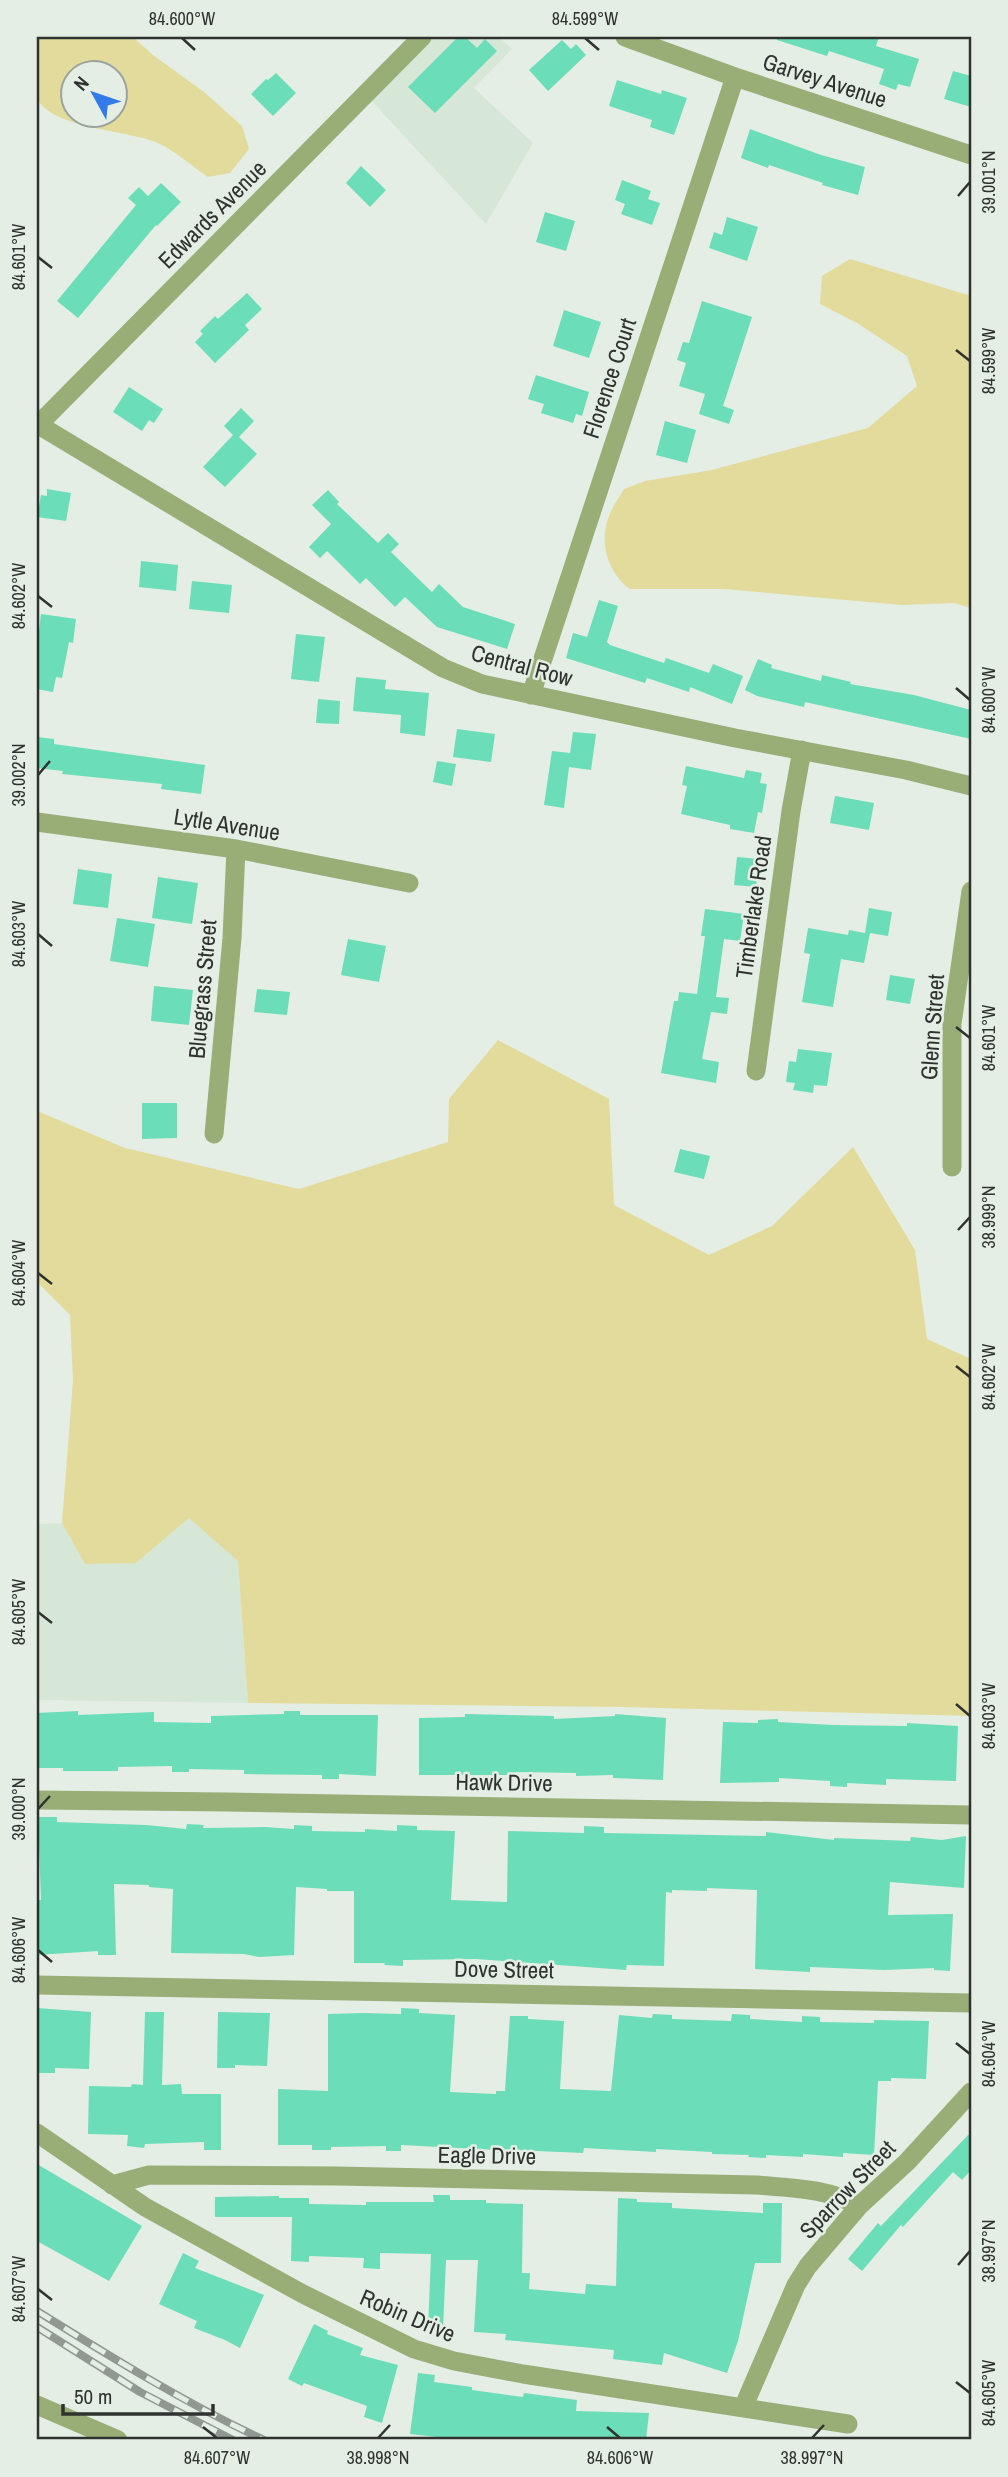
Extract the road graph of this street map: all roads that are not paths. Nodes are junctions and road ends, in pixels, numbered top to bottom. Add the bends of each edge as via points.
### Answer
1 (422, 37) edge
2 (625, 37) edge
3 (735, 77) junction
4 (971, 155) edge
5 (37, 425) edge
6 (531, 695) junction
7 (802, 750) junction
8 (971, 786) edge
9 (37, 822) edge
10 (236, 849) junction
11 (409, 883) dead end
12 (971, 891) edge
13 (757, 1072) dead end
14 (214, 1134) dead end
15 (952, 1167) dead end
16 (37, 1800) edge
17 (971, 1815) edge
18 (37, 1985) edge
19 (971, 2003) edge
20 (971, 2092) edge
21 (37, 2133) edge
22 (112, 2185) junction
23 (859, 2206) junction
24 (37, 2405) edge
25 (743, 2408) junction
26 (848, 2424) dead end
27 (118, 2440) edge

1 - 5 street, Edwards Avenue
2 - 3 street, Garvey Avenue
3 - 4 street, Garvey Avenue
3 - 6 street, Florence Court
5 - 6 street, Central Row via 443,668 482,684
6 - 7 street, Central Row
7 - 8 street, Central Row
7 - 13 street, Timberlake Road
9 - 10 street, Lytle Avenue
10 - 11 street, Lytle Avenue
10 - 14 street, Bluegrass Street
12 - 15 street, Glenn Street via 952,1024
16 - 17 street, Hawk Drive
18 - 19 street, Dove Street
20 - 23 street, Sparrow Street
21 - 22 street, Robin Drive
22 - 23 street, Eagle Drive via 162,2175 757,2185 815,2189
22 - 25 street, Robin Drive via 303,2294 414,2349 523,2374
23 - 25 street, Sparrow Street via 796,2285
24 - 27 street
25 - 26 street, Robin Drive

